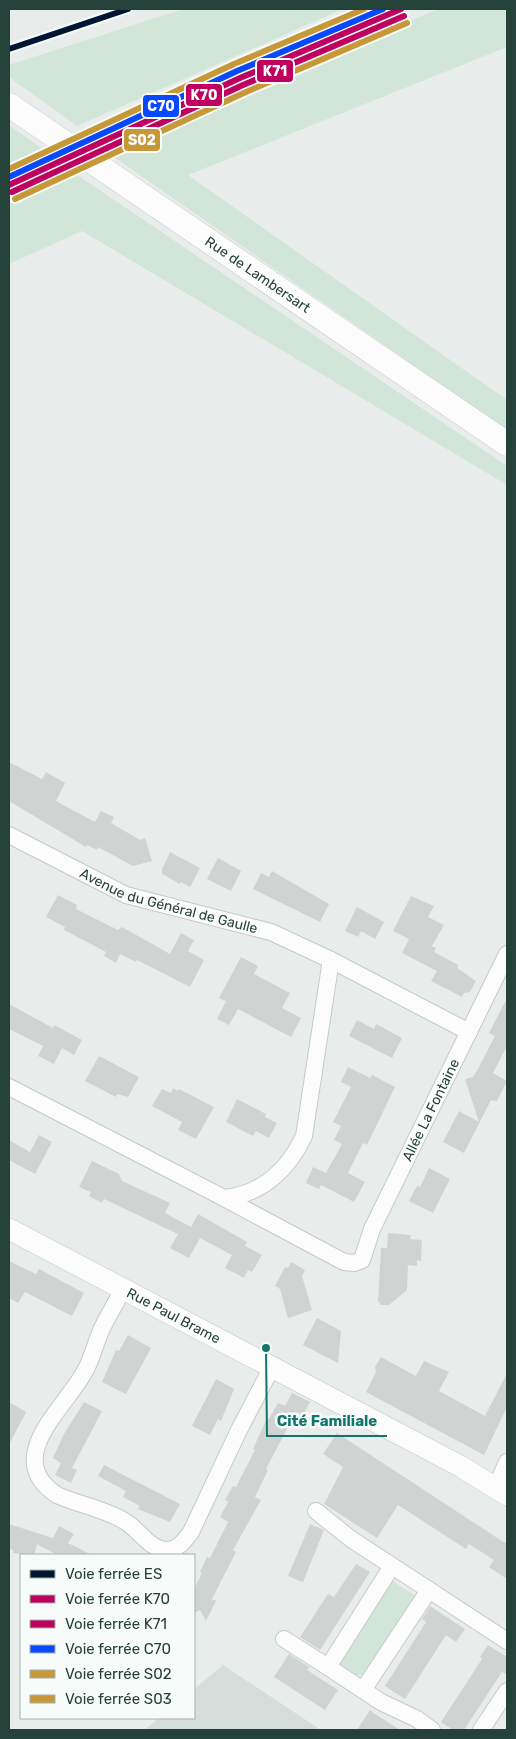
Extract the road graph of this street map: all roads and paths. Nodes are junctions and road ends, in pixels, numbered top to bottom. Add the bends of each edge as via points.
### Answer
1 (9, 105) edge
2 (507, 444) edge
3 (9, 835) edge
4 (507, 954) edge
5 (331, 960) junction
6 (469, 1032) junction
7 (9, 1087) edge
8 (224, 1198) junction
9 (9, 1229) edge
10 (123, 1289) junction
11 (272, 1366) junction
12 (507, 1462) edge
13 (502, 1491) edge
14 (316, 1511) dead end
15 (392, 1566) junction
16 (429, 1590) junction
17 (284, 1639) dead end
18 (507, 1641) edge
19 (328, 1667) junction
20 (363, 1690) junction
21 (507, 1691) edge
22 (432, 1730) edge
23 (481, 1730) edge

1 - 2 main road, Rue de Lambersart
3 - 5 street, Avenue du Général de Gaulle via 126,895 271,932
4 - 6 street, Allée La Fontaine
5 - 6 street, Avenue du Général de Gaulle
5 - 8 street via 304,1136 290,1161 266,1184 247,1194
6 - 8 street, Allée La Fontaine via 372,1229 362,1260 344,1262
7 - 8 street
9 - 10 street, Rue Paul Brame
10 - 11 street, Rue Paul Brame
10 - 11 street via 86,1369 44,1428 34,1451 38,1475 50,1490 125,1521 159,1548 174,1548 183,1543 191,1532
11 - 13 street, Rue Paul Brame
12 - 13 street
14 - 15 street
15 - 16 street
15 - 19 street
16 - 18 street
16 - 20 street
17 - 19 street
19 - 20 street
20 - 22 street
21 - 23 street

